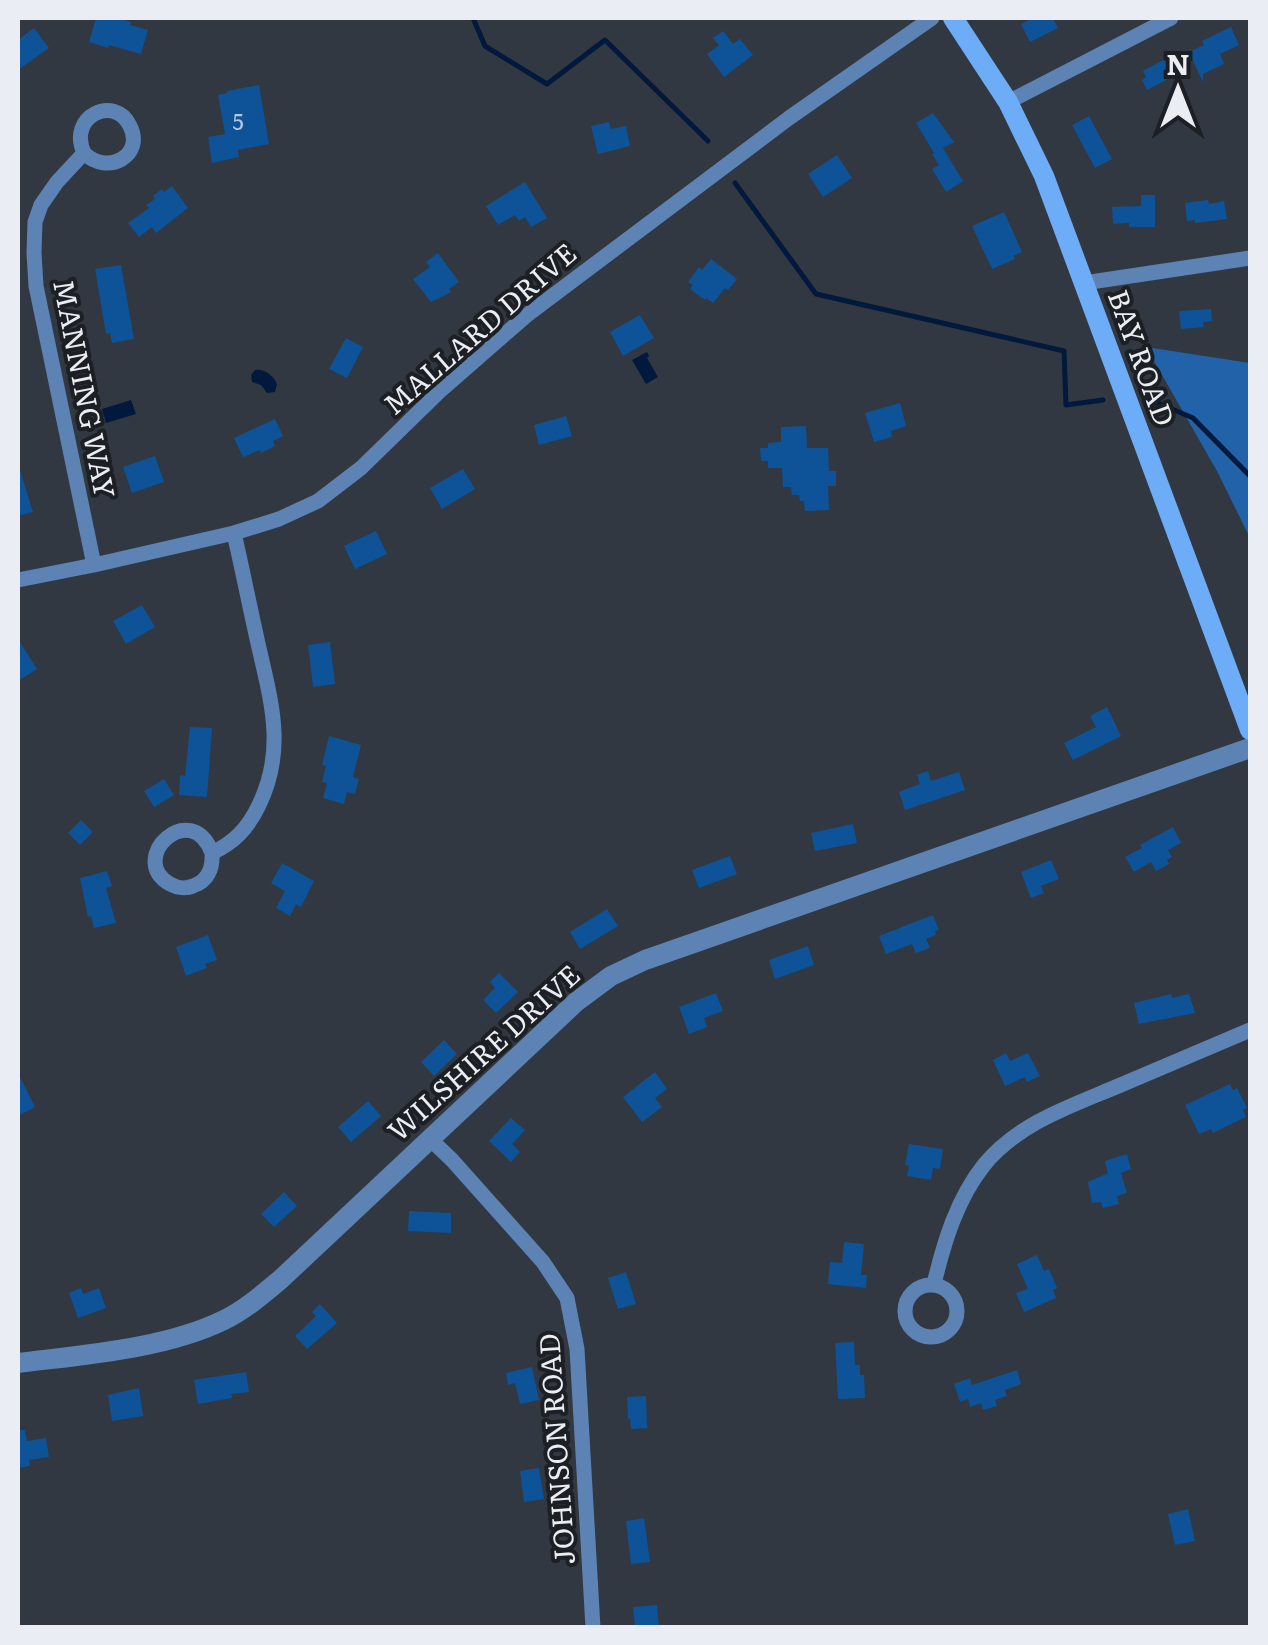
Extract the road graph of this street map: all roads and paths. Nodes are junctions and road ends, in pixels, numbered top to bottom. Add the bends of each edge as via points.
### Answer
1 (932, 18) edge
2 (953, 18) edge
3 (1171, 18) edge
4 (1008, 102) junction
5 (84, 152) dead end
6 (18, 220) edge
7 (35, 222) junction
8 (1250, 258) edge
9 (1084, 283) junction
10 (234, 533) junction
11 (94, 565) junction
12 (18, 580) edge
13 (1250, 730) edge
14 (1250, 748) edge
15 (212, 854) dead end
16 (1250, 1030) edge
17 (430, 1139) junction
18 (934, 1284) dead end
19 (18, 1363) edge
20 (594, 1628) edge

1 - 10 street, MALLARD DRIVE via 527,315 318,501
2 - 4 main road, BAY ROAD
3 - 4 street
4 - 9 main road, BAY ROAD
5 - 7 street via 49,192
6 - 7 street
7 - 11 street, MANNING WAY via 36,286
8 - 9 street
9 - 13 main road, BAY ROAD
10 - 11 street, MALLARD DRIVE
10 - 15 street via 276,737 254,816
11 - 12 street, MALLARD DRIVE
14 - 17 street, WILSHIRE DRIVE via 611,976
16 - 18 street via 1052,1114 1012,1138 983,1167 959,1207
17 - 19 street, WILSHIRE DRIVE via 282,1279 223,1320 175,1338
17 - 20 street, JOHNSON ROAD via 568,1298 577,1348

